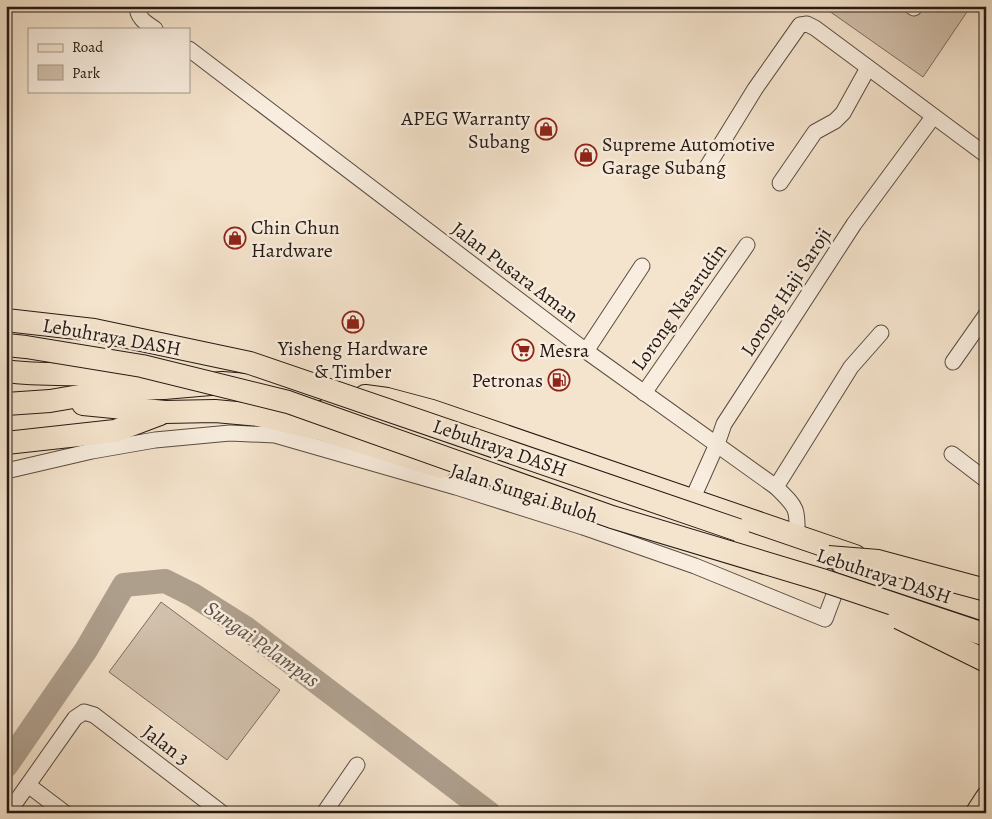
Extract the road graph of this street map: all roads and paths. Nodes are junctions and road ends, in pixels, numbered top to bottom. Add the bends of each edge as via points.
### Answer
1 (138, 6) edge
2 (153, 28) edge
3 (190, 49) edge
4 (868, 68) junction
5 (933, 117) junction
6 (983, 147) edge
7 (707, 167) dead end
8 (780, 183) dead end
9 (747, 245) dead end
10 (642, 266) dead end
11 (986, 315) edge
12 (6, 320) edge
13 (882, 333) dead end
14 (6, 345) edge
15 (586, 351) junction
16 (953, 362) dead end
17 (13, 373) edge
18 (164, 388) junction
19 (644, 392) junction
20 (50, 400) junction
21 (6, 404) edge
22 (165, 412) junction
23 (6, 443) edge
24 (717, 444) junction
25 (952, 454) dead end
26 (6, 471) edge
27 (986, 480) edge
28 (776, 487) junction
29 (692, 500) junction
30 (797, 536) junction
31 (828, 558) junction
32 (828, 588) junction
33 (986, 590) edge
34 (986, 598) edge
35 (986, 610) edge
36 (986, 635) edge
37 (986, 646) edge
38 (986, 661) edge
39 (357, 765) dead end
40 (28, 785) junction
41 (8, 813) edge
42 (65, 813) edge
43 (222, 813) edge
44 (324, 813) edge

1 - 2 street via 139,15
3 - 15 street, Jalan Pusara Aman
4 - 5 street
4 - 7 street via 815,28 800,25 755,89
4 - 8 street via 843,113 835,122 815,132
5 - 6 street
5 - 24 street, Lorong Haji Saroji via 849,232 724,424
9 - 19 street, Lorong Nasarudin
10 - 15 street
11 - 16 street
12 - 31 highway, Lebuhraya DASH, bridge via 94,330 250,362
13 - 28 street via 851,366
14 - 32 highway, Lebuhraya DASH, bridge via 142,366 288,402 612,518
15 - 19 street, Jalan Pusara Aman
17 - 18 highway via 118,374 142,378
18 - 20 highway, Jalan Sungai Buloh via 120,389
18 - 29 highway, Jalan Sungai Buloh via 222,383 387,399 432,411
19 - 24 street, Jalan Pusara Aman
20 - 21 highway, Jalan Sungai Buloh
20 - 22 highway, Jalan Sungai Buloh
22 - 23 highway via 115,431
22 - 32 highway, Jalan Sungai Buloh via 215,411 258,415 320,429
24 - 28 street, Jalan Pusara Aman
24 - 29 street, Lorong Haji Saroji
25 - 27 street
26 - 32 street via 155,440 230,433 275,435 583,527 695,566 825,619
28 - 30 street, Jalan Pusara Aman via 794,505
29 - 30 highway, Jalan Sungai Buloh
30 - 34 highway, Jalan Sungai Buloh
31 - 33 highway, bridge via 878,561
31 - 35 highway, Lebuhraya DASH
32 - 36 highway, Lebuhraya DASH, bridge
32 - 37 highway, Jalan Sungai Buloh
32 - 38 highway, bridge
39 - 44 street
40 - 41 street
40 - 42 street
40 - 43 street, Jalan 3 via 75,718 84,712 94,715

